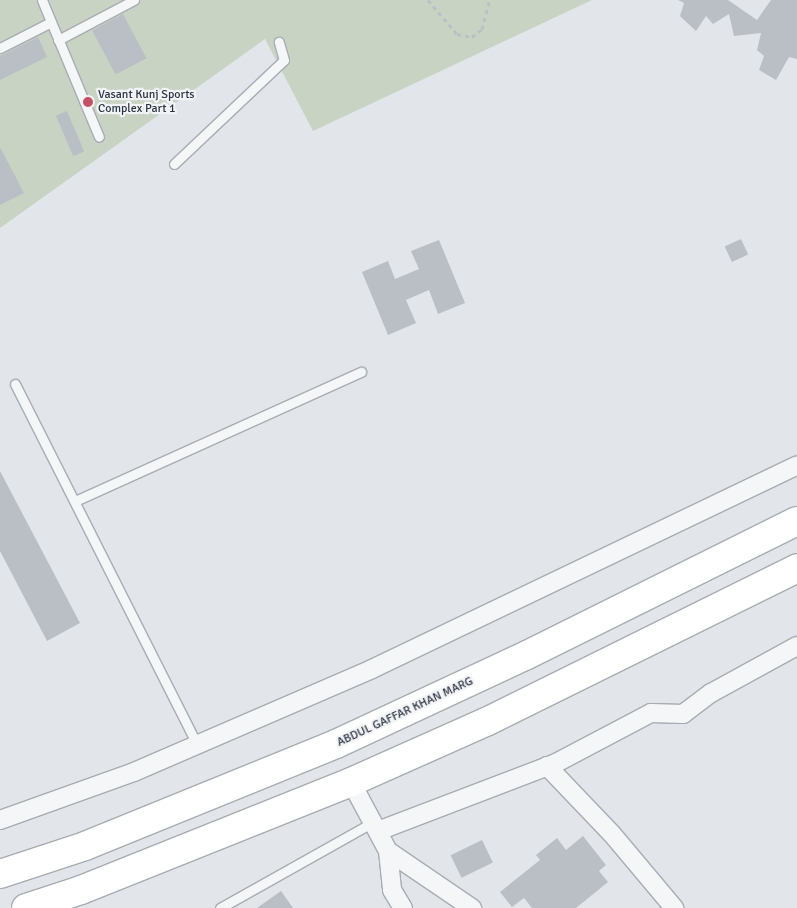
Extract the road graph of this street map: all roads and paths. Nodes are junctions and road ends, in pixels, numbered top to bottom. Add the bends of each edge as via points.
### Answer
1 (42, 0) edge
2 (134, 0) edge
3 (428, 0) edge
4 (490, 0) edge
5 (51, 22) junction
6 (58, 40) junction
7 (279, 42) dead end
8 (0, 48) edge
9 (99, 137) dead end
10 (174, 164) dead end
11 (361, 372) dead end
12 (15, 384) dead end
13 (797, 466) edge
14 (75, 501) junction
15 (797, 521) edge
16 (797, 568) edge
17 (797, 646) edge
18 (198, 746) junction
19 (547, 766) junction
20 (351, 782) junction
21 (0, 820) edge
22 (375, 827) junction
23 (388, 851) junction
24 (0, 874) edge
25 (77, 899) edge
26 (26, 908) edge
27 (220, 908) edge
28 (403, 908) edge
29 (472, 908) edge
30 (674, 908) edge

1 - 5 lane
2 - 6 lane
3 - 4 path via 438,7 457,34 472,37 482,29
5 - 6 lane
5 - 8 lane
6 - 9 lane
7 - 10 lane via 284,60
11 - 14 lane
12 - 14 lane
13 - 18 street via 372,669
14 - 18 lane
15 - 24 main road, ABDUL GAFFAR KHAN MARG via 527,655 336,744 85,846
16 - 20 main road via 486,722
17 - 19 street via 710,693 691,711 683,714 651,713 597,744
18 - 21 street
19 - 22 street
19 - 30 street via 612,834
20 - 22 street
20 - 25 main road
22 - 23 street
22 - 27 lane
23 - 28 street via 392,890
23 - 29 street
25 - 26 main road

